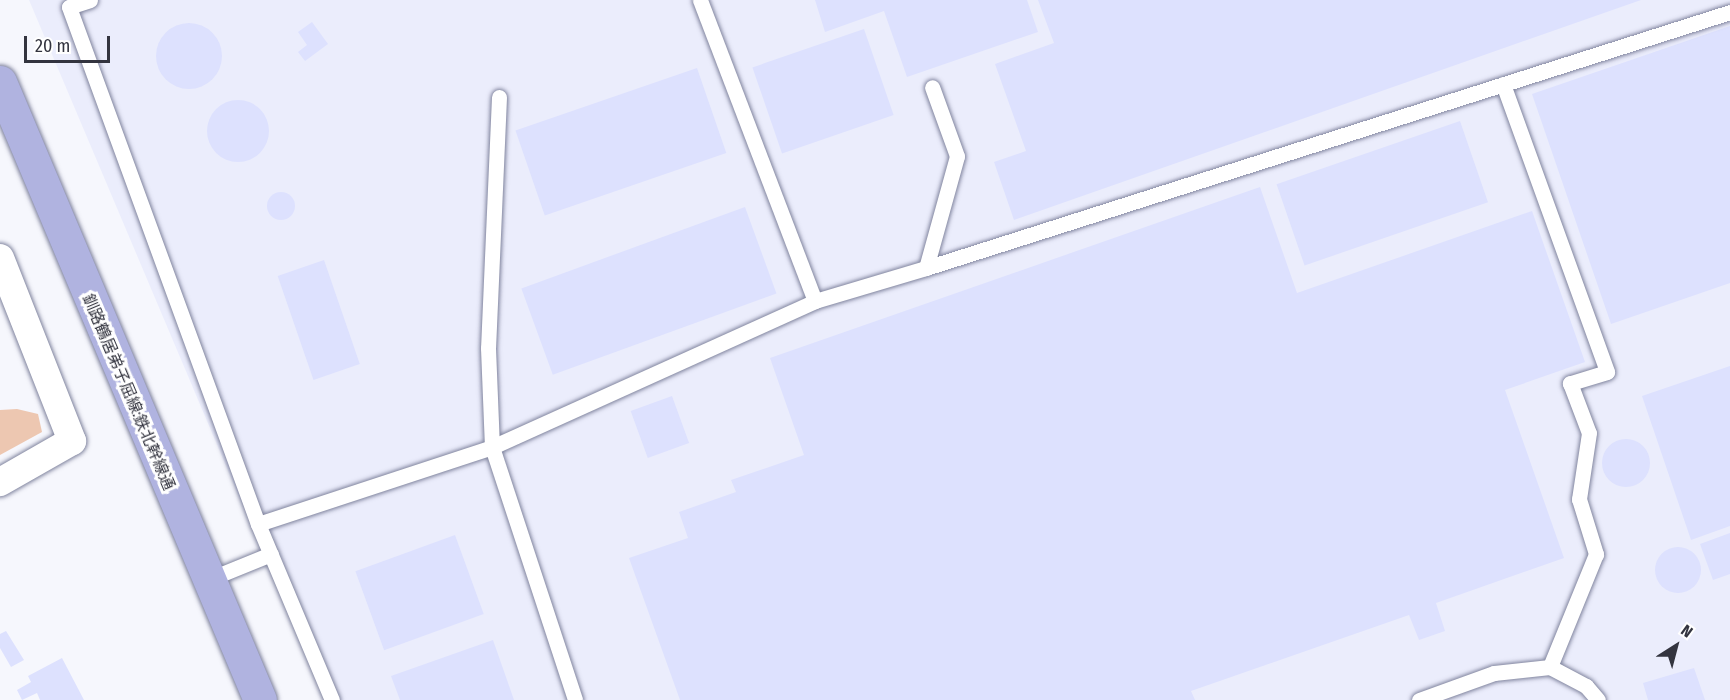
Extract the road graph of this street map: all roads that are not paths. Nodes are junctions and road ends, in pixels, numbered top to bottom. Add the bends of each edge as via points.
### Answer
1 (90, 0) edge
2 (700, 0) edge
3 (67, 4) edge
4 (1730, 12) edge
5 (0, 82) edge
6 (1503, 84) junction
7 (932, 87) dead end
8 (499, 97) dead end
9 (0, 258) edge
10 (926, 268) junction
11 (815, 301) junction
12 (492, 447) junction
13 (0, 482) edge
14 (258, 524) junction
15 (271, 554) junction
16 (207, 580) junction
17 (1550, 667) junction
18 (260, 700) edge
19 (332, 700) edge
20 (575, 700) edge
21 (1419, 700) edge
22 (1598, 700) edge

1 - 3 lane
2 - 11 lane
3 - 14 lane
4 - 6 lane
5 - 16 main road, 釧路鶴居弟子屈線:鉄北幹線通
6 - 10 lane
6 - 17 lane via 1607,372 1570,383 1589,433 1579,499 1596,554
7 - 10 lane via 957,156
8 - 12 lane via 488,348
9 - 13 street via 72,441
10 - 11 lane
11 - 12 lane
12 - 14 lane
12 - 20 lane
14 - 15 lane
15 - 16 lane
15 - 19 lane
16 - 18 main road, 釧路鶴居弟子屈線:鉄北幹線通
17 - 21 lane via 1494,673
17 - 22 lane via 1586,686

